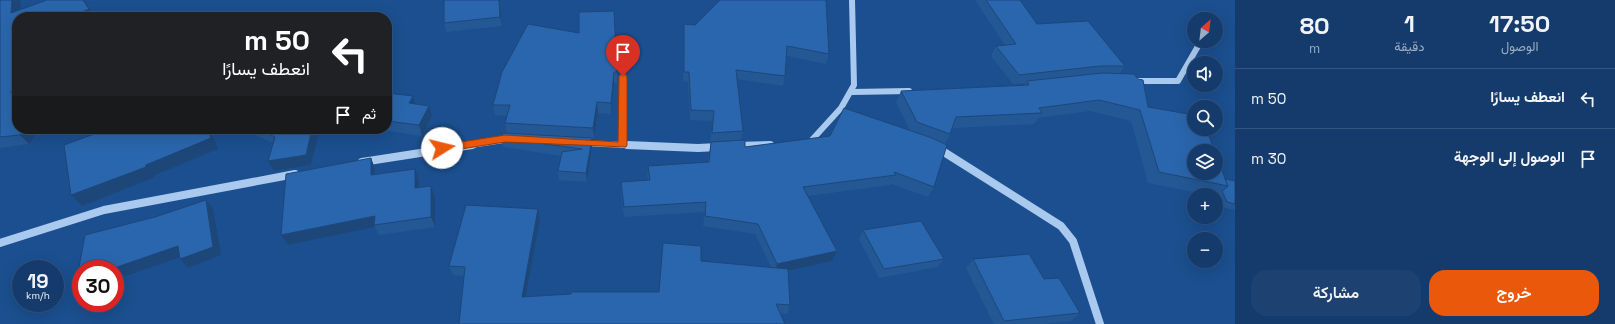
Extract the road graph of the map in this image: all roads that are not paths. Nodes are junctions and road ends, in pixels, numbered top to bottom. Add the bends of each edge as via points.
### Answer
1 (852, 0) edge
2 (1197, 48) edge
3 (623, 76) dead end
4 (1124, 81) edge
5 (915, 91) edge
6 (852, 92) junction
7 (520, 139) edge
8 (575, 142) edge
9 (802, 143) edge
10 (778, 144) edge
11 (622, 145) junction
12 (932, 145) edge
13 (722, 147) edge
14 (730, 147) edge
15 (357, 162) edge
16 (303, 172) edge
17 (0, 243) edge
18 (1100, 324) edge

1 - 6 street
2 - 4 street via 1178,81
3 - 11 street
5 - 6 street
6 - 9 street via 842,113 810,142
7 - 15 street via 505,138
8 - 11 street
10 - 14 street
11 - 13 street
12 - 18 street via 1061,226 1073,241
16 - 17 street via 104,210

